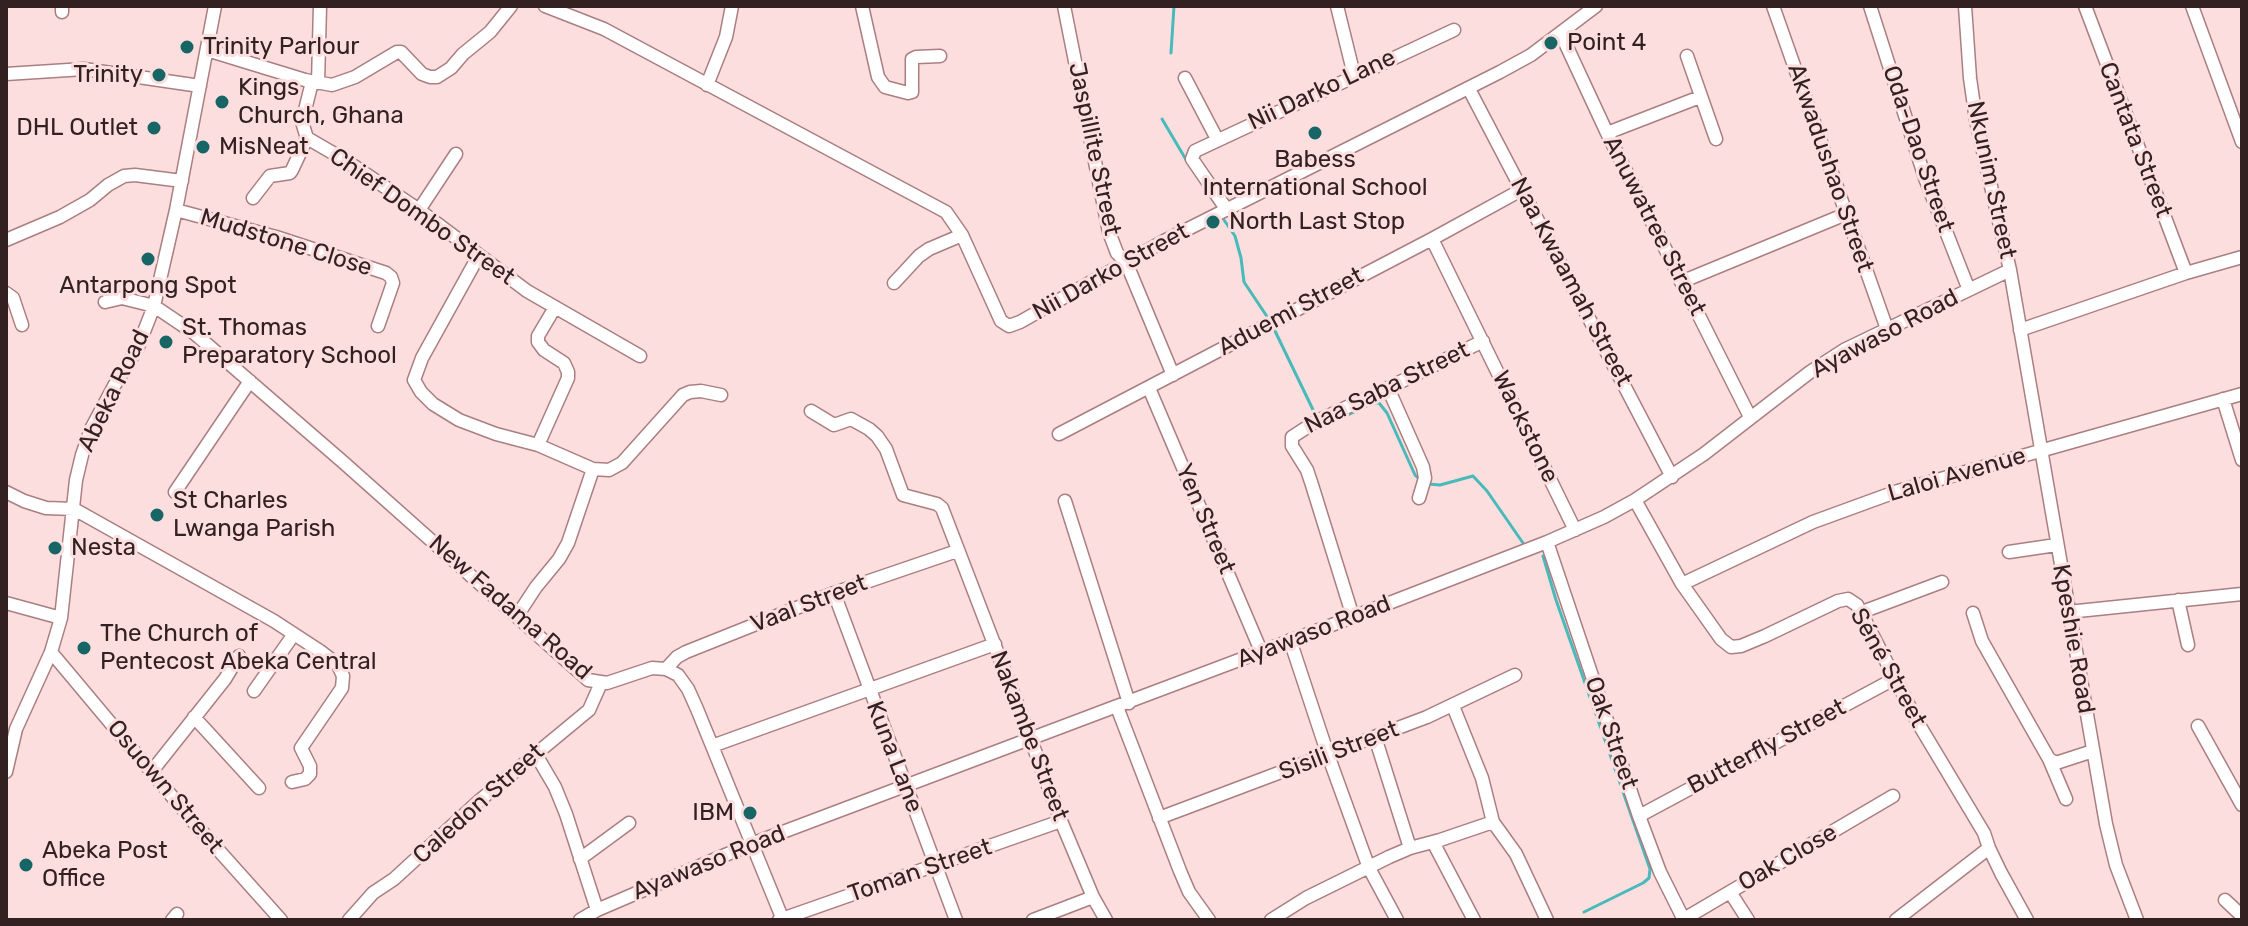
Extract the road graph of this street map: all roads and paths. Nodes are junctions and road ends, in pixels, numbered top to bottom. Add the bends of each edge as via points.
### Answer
1 (215, 6) edge
2 (320, 6) edge
3 (511, 6) edge
4 (545, 6) edge
5 (732, 6) edge
6 (862, 6) edge
7 (1064, 6) edge
8 (1337, 6) edge
9 (1596, 6) edge
10 (1773, 6) edge
11 (1870, 6) edge
12 (1965, 6) edge
13 (2085, 6) edge
14 (2192, 6) edge
15 (1454, 30) dead end
16 (1561, 34) junction
17 (207, 50) junction
18 (940, 56) dead end
19 (1687, 56) dead end
20 (6, 74) edge
21 (1354, 75) junction
22 (1185, 78) dead end
23 (315, 82) junction
24 (707, 85) junction
25 (200, 86) junction
26 (1469, 89) junction
27 (1700, 97) junction
28 (2236, 103) edge
29 (1607, 133) junction
30 (307, 138) junction
31 (1217, 139) junction
32 (1716, 139) dead end
33 (2242, 142) edge
34 (456, 154) dead end
35 (182, 181) junction
36 (1523, 189) junction
37 (253, 198) dead end
38 (176, 210) junction
39 (419, 210) junction
40 (1221, 213) junction
41 (1846, 214) junction
42 (962, 235) junction
43 (1432, 239) junction
44 (6, 240) edge
45 (479, 255) junction
46 (2242, 257) edge
47 (1126, 262) junction
48 (2010, 270) junction
49 (2186, 273) junction
50 (1681, 282) junction
51 (894, 283) dead end
52 (1969, 290) junction
53 (6, 293) edge
54 (105, 302) dead end
55 (154, 306) junction
56 (554, 309) junction
57 (22, 325) dead end
58 (378, 326) dead end
59 (1887, 329) junction
60 (2020, 330) junction
61 (1483, 341) junction
62 (2024, 353) joint
63 (640, 356) dead end
64 (1173, 375) junction
65 (250, 381) junction
66 (1149, 388) junction
67 (1388, 388) junction
68 (2242, 394) edge
69 (721, 395) dead end
70 (2223, 399) junction
71 (811, 411) dead end
72 (1750, 417) junction
73 (1059, 434) dead end
74 (538, 445) junction
75 (2041, 451) junction
76 (2242, 460) edge
77 (593, 469) junction
78 (1672, 477) junction
79 (1422, 488) dead end
80 (6, 492) edge
81 (175, 492) dead end
82 (1635, 500) junction
83 (1065, 501) dead end
84 (74, 509) junction
85 (1575, 530) junction
86 (1547, 542) junction
87 (2056, 545) junction
88 (957, 551) junction
89 (2009, 552) dead end
90 (1942, 582) dead end
91 (1682, 584) junction
92 (834, 593) junction
93 (2242, 594) edge
94 (2178, 600) junction
95 (6, 603) edge
96 (1862, 612) junction
97 (2068, 612) junction
98 (1973, 613) dead end
99 (517, 616) junction
100 (1353, 617) junction
101 (61, 618) junction
102 (294, 634) junction
103 (1290, 640) junction
104 (995, 644) junction
105 (2188, 645) dead end
106 (1261, 651) junction
107 (51, 652) junction
108 (239, 656) dead end
109 (666, 669) junction
110 (1515, 675) dead end
111 (1894, 679) junction
112 (601, 683) junction
113 (869, 690) junction
114 (254, 691) dead end
115 (1123, 705) junction
116 (1453, 706) junction
117 (194, 717) junction
118 (2198, 726) dead end
119 (11, 727) edge
120 (1375, 737) junction
121 (1031, 740) junction
122 (712, 746) junction
123 (2093, 751) junction
124 (535, 753) junction
125 (1328, 755) junction
126 (2049, 759) junction
127 (152, 771) junction
128 (6, 772) edge
129 (292, 782) dead end
130 (905, 786) junction
131 (259, 788) dead end
132 (1893, 796) dead end
133 (2066, 799) dead end
134 (2242, 805) edge
135 (1639, 816) junction
136 (1159, 818) junction
137 (1061, 821) junction
138 (1493, 822) junction
139 (629, 823) dead end
140 (1433, 842) junction
141 (751, 844) junction
142 (1410, 848) junction
143 (1989, 848) junction
144 (580, 859) junction
145 (935, 865) junction
146 (1369, 868) junction
147 (1730, 892) junction
148 (1093, 897) junction
149 (2225, 900) dead end
150 (597, 910) junction
151 (2242, 916) edge
152 (281, 920) edge
153 (349, 920) edge
154 (580, 920) edge
155 (781, 920) edge
156 (956, 920) edge
157 (1033, 920) edge
158 (1106, 920) edge
159 (1209, 920) edge
160 (1271, 920) edge
161 (1397, 920) edge
162 (1474, 920) edge
163 (1547, 920) edge
164 (1684, 920) edge
165 (1748, 920) edge
166 (1896, 920) edge
167 (2027, 920) edge
168 (2137, 920) edge

1 - 17 street, Abeka Road
2 - 23 street, Chief Dombo Street
3 - 23 street via 490,32 437,77 422,74 397,52 341,83
4 - 24 street, Nii Darko Street via 604,29
5 - 24 street
6 - 18 street via 878,77 885,87 912,92 912,59
7 - 47 street, Jaspillite Street via 1112,242
8 - 21 street
9 - 16 street, Nii Darko Street
10 - 41 street, Akwadushao Street
11 - 52 street, Oda-Dao Street via 1925,178
12 - 48 street, Nkunim Street via 1976,120
13 - 49 street, Cantata Street
14 - 28 street
15 - 21 street, Nii Darko Lane
16 - 26 street, Nii Darko Street
16 - 29 street, Anuwatree Street
17 - 23 street
17 - 25 street, Abeka Road
19 - 27 street
20 - 25 street via 84,69
21 - 31 street, Nii Darko Lane
22 - 31 street
23 - 30 street, Chief Dombo Street via 302,122
24 - 42 street, Nii Darko Street via 946,212
25 - 35 street, Abeka Road
26 - 36 street, Naa Kwaamah Street
26 - 40 street, Nii Darko Street
27 - 29 street
27 - 32 street
28 - 33 street
29 - 50 street, Anuwatree Street
30 - 37 street via 290,173 270,176
30 - 39 street, Chief Dombo Street
31 - 40 street, Nii Darko Lane via 1195,151 1192,159
34 - 39 street
35 - 38 street, Abeka Road
35 - 44 street via 124,176 60,217
36 - 43 street, Aduemi Street
36 - 78 street, Naa Kwaamah Street
38 - 55 street, Abeka Road
38 - 58 street, Mudstone Close via 386,273 393,283
39 - 45 street, Chief Dombo Street
40 - 47 street, Nii Darko Street
41 - 50 street
41 - 59 street, Akwadushao Street
42 - 47 street, Nii Darko Street via 992,305 1009,326
42 - 51 street via 919,256
43 - 61 street, Wackstone
43 - 64 street, Aduemi Street
45 - 56 street, Chief Dombo Street
45 - 74 street via 414,380 433,404 459,420
46 - 49 street
47 - 64 street, Jaspillite Street
48 - 52 street, Ayawaso Road
48 - 60 street, Nkunim Street
49 - 60 street
50 - 72 street, Anuwatree Street
52 - 59 street, Ayawaso Road
53 - 57 street via 13,298
54 - 55 street via 122,298
55 - 65 street, New Fadama Road
55 - 84 street, Abeka Road via 138,347 91,429 76,480
56 - 63 street, Chief Dombo Street
56 - 74 street via 538,342 564,363 568,378
59 - 72 street, Ayawaso Road via 1831,358
60 - 62 street, Nkunim Street
61 - 67 street, Naa Saba Street
61 - 85 street, Wackstone
62 - 75 street, Kpeshie Road
64 - 66 street, Aduemi Street
65 - 81 street
65 - 99 street, New Fadama Road
66 - 73 street, Aduemi Street
66 - 106 street, Yen Street
67 - 79 street via 1423,467
67 - 100 street, Naa Saba Street via 1291,440 1307,470
68 - 70 street, Laloi Avenue
69 - 77 street via 683,395 622,463 609,470
70 - 75 street, Laloi Avenue
70 - 76 street
71 - 88 street, Nakambe Street via 834,425 854,420 877,436 901,493 939,505
72 - 78 street, Ayawaso Road
74 - 77 street
75 - 87 street, Kpeshie Road
75 - 91 street, Laloi Avenue via 1885,495 1813,522
77 - 99 street via 568,543
78 - 82 street, Ayawaso Road
80 - 84 street via 46,508
82 - 85 street, Ayawaso Road
82 - 91 street, Séné Street
83 - 115 street
84 - 101 street, Abeka Road
84 - 102 street
85 - 86 street, Ayawaso Road
86 - 100 street, Ayawaso Road
86 - 135 street, Oak Street
87 - 89 street
87 - 97 street, Kpeshie Road
88 - 92 street, Vaal Street
88 - 104 street, Nakambe Street
90 - 96 street
91 - 96 street, Séné Street via 1731,647 1838,601 1848,599
92 - 109 street, Vaal Street via 686,652
92 - 113 street, Kuna Lane
93 - 94 street
94 - 97 street
94 - 105 street
95 - 101 street
96 - 111 street, Séné Street
97 - 123 street, Kpeshie Road
98 - 126 street via 1982,641
99 - 112 street, New Fadama Road via 588,680
100 - 103 street, Ayawaso Road
101 - 107 street, Abeka Road
102 - 114 street
102 - 129 street via 338,665 343,676 342,688 301,748 310,774
103 - 106 street, Ayawaso Road
103 - 125 street
104 - 113 street
104 - 121 street, Nakambe Street
106 - 115 street, Ayawaso Road
107 - 119 street, Abeka Road
107 - 127 street, Osuown Street
108 - 117 street
109 - 112 street, New Fadama Road
109 - 122 street via 683,680
110 - 116 street, Sisili Street
111 - 135 street, Butterfly Street
111 - 143 street, Séné Street
112 - 124 street, Caledon Street via 589,710
113 - 122 street
113 - 130 street, Kuna Lane
115 - 121 street, Ayawaso Road
115 - 136 street
116 - 120 street, Sisili Street
116 - 138 street
117 - 127 street
117 - 131 street
118 - 134 street
119 - 128 street, Abeka Road
120 - 125 street, Sisili Street
120 - 142 street
121 - 130 street, Ayawaso Road
121 - 137 street, Nakambe Street
122 - 141 street
123 - 126 street via 2056,763
123 - 168 street, Kpeshie Road via 2113,854
124 - 144 street via 555,787
124 - 153 street, Caledon Street via 373,893
125 - 136 street, Sisili Street
125 - 146 street
126 - 133 street
127 - 152 street, Osuown Street
130 - 141 street, Ayawaso Road
130 - 145 street, Kuna Lane
132 - 147 street, Oak Close
135 - 164 street, Oak Street
136 - 159 street via 1189,892
137 - 145 street, Toman Street
137 - 148 street, Nakambe Street
138 - 140 street
138 - 163 street via 1516,854
139 - 144 street
140 - 142 street
140 - 162 street
141 - 150 street, Ayawaso Road
141 - 155 street
142 - 146 street
143 - 166 street
143 - 167 street, Séné Street
144 - 150 street
145 - 155 street, Toman Street
145 - 156 street, Kuna Lane
146 - 160 street
146 - 161 street
147 - 164 street, Oak Close
147 - 165 street
148 - 157 street
148 - 158 street, Nakambe Street
149 - 151 street
150 - 154 street, Ayawaso Road

